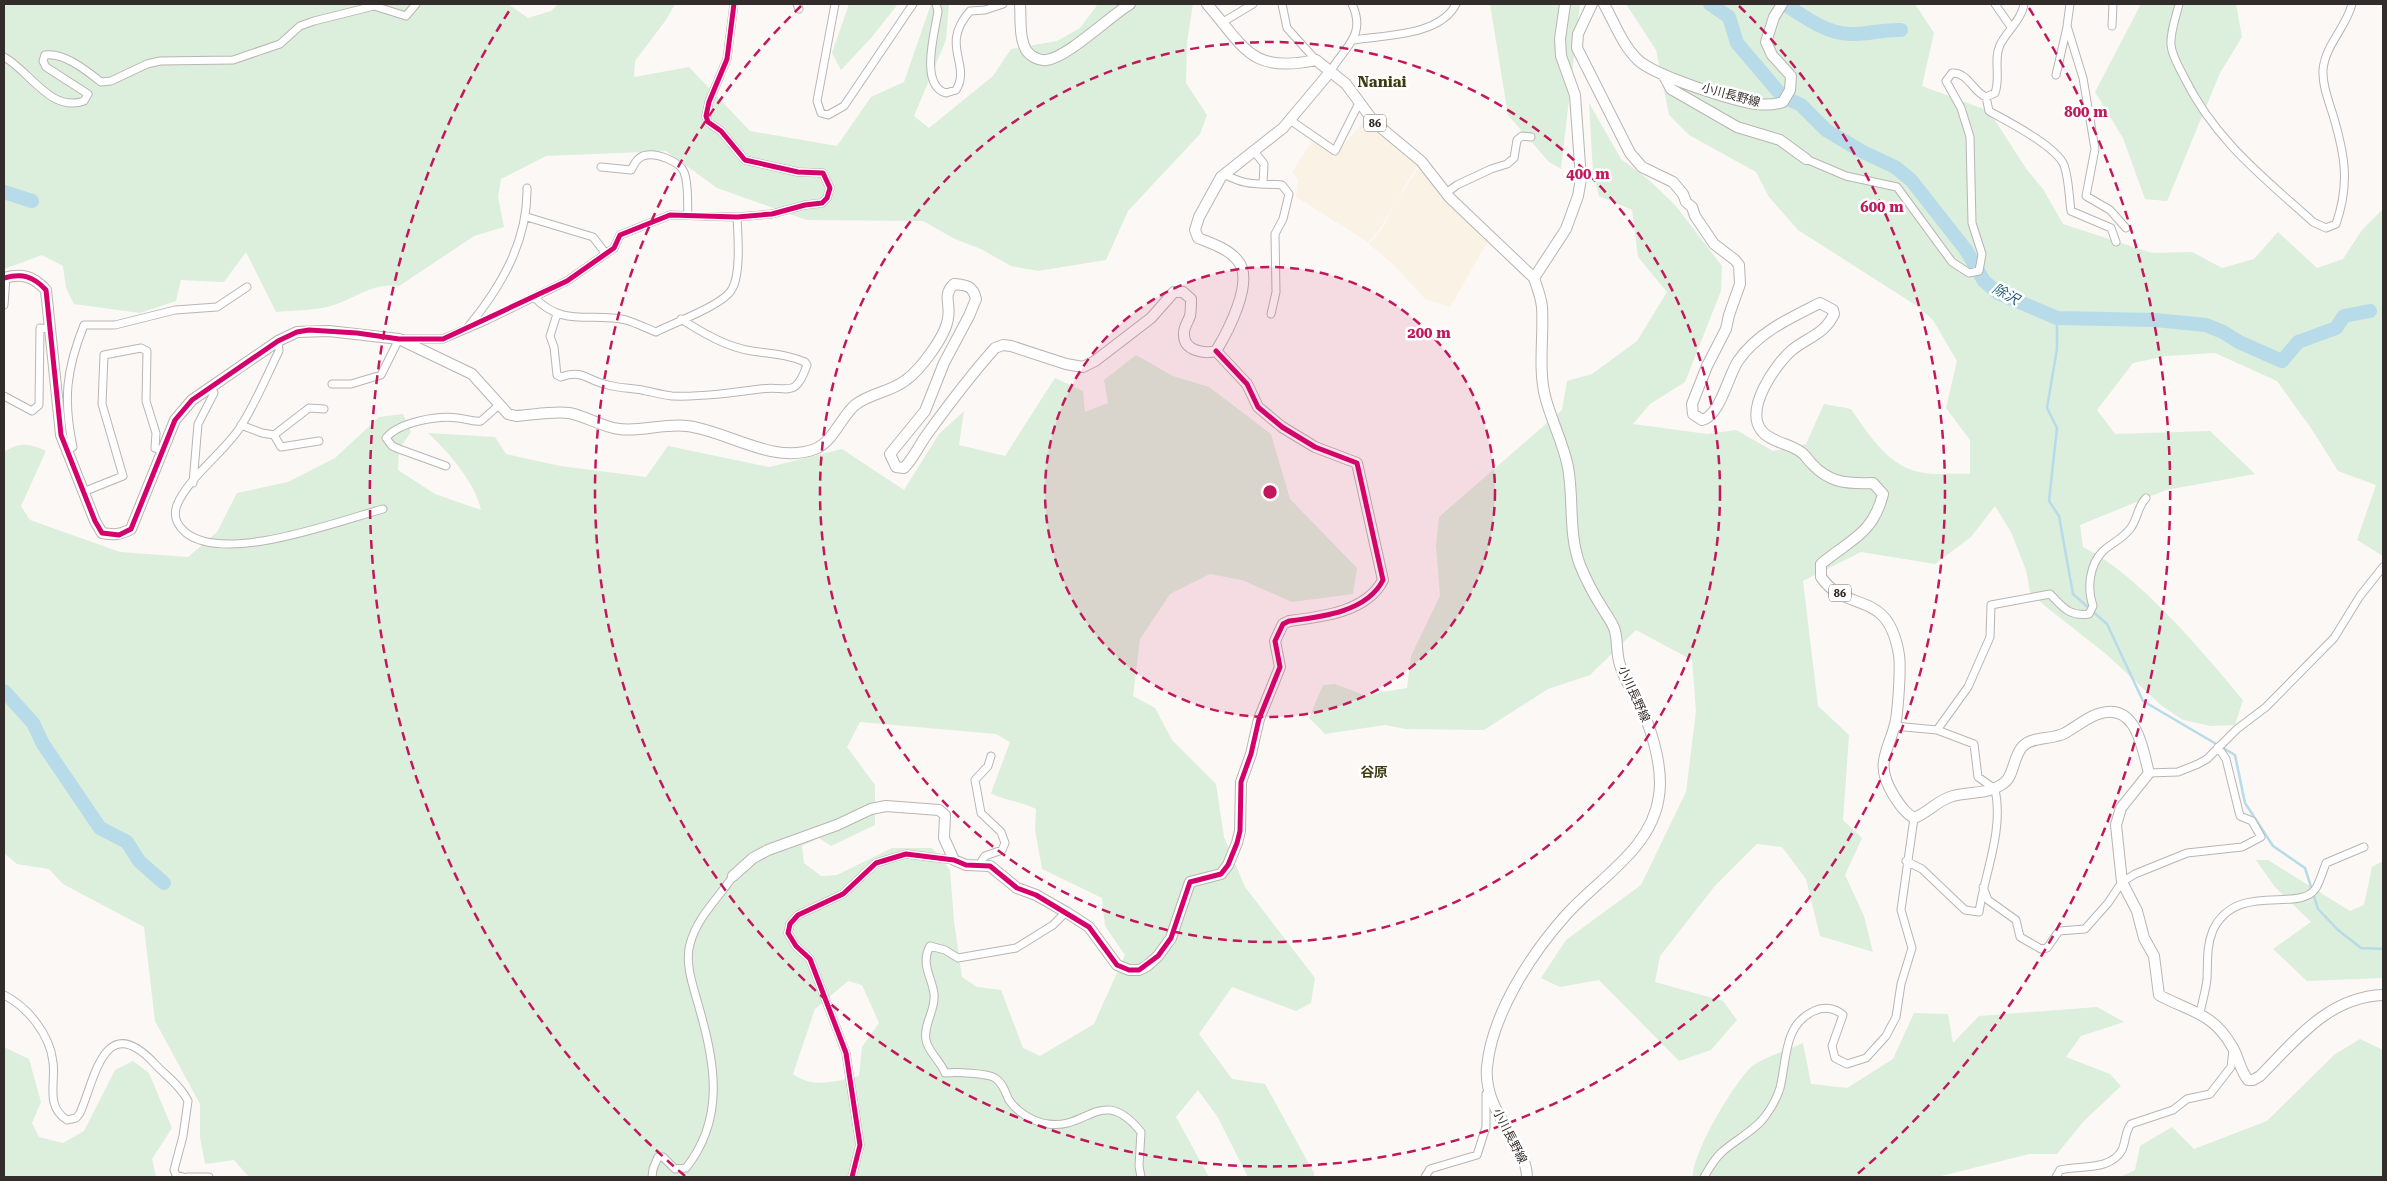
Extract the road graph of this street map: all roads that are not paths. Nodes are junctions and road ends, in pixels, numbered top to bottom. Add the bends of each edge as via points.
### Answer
1 (416, 4) edge
2 (734, 4) edge
3 (835, 4) edge
4 (913, 4) edge
5 (936, 4) edge
6 (1003, 4) edge
7 (1020, 4) edge
8 (1130, 4) edge
9 (1207, 4) edge
10 (1253, 4) edge
11 (1282, 4) edge
12 (1352, 4) edge
13 (1456, 4) edge
14 (1565, 4) edge
15 (1592, 4) edge
16 (1604, 4) edge
17 (1782, 4) edge
18 (1995, 4) edge
19 (2024, 4) edge
20 (2070, 4) edge
21 (2113, 4) edge
22 (2179, 4) edge
23 (2352, 4) edge
24 (1223, 22) junction
25 (2067, 26) junction
26 (2112, 26) dead end
27 (2012, 27) junction
28 (1354, 40) junction
29 (4, 57) edge
30 (1316, 60) junction
31 (1330, 72) junction
32 (2056, 75) dead end
33 (1664, 76) junction
34 (1986, 97) junction
35 (1359, 103) junction
36 (1290, 120) junction
37 (1531, 137) dead end
38 (1254, 151) junction
39 (1806, 159) joint
40 (601, 167) dead end
41 (1224, 174) junction
42 (1262, 184) junction
43 (527, 188) dead end
44 (1446, 193) junction
45 (688, 215) junction
46 (527, 217) junction
47 (737, 217) junction
48 (2126, 228) dead end
49 (2116, 242) dead end
50 (606, 254) junction
51 (5, 278) edge
52 (1534, 278) junction
53 (247, 287) dead end
54 (534, 297) junction
55 (4, 304) edge
56 (557, 314) junction
57 (1271, 314) dead end
58 (681, 320) junction
59 (467, 328) junction
60 (50, 329) junction
61 (399, 339) junction
62 (278, 341) junction
63 (1216, 351) junction
64 (332, 384) dead end
65 (212, 388) junction
66 (4, 396) edge
67 (499, 405) junction
68 (324, 409) dead end
69 (241, 424) junction
70 (274, 435) junction
71 (319, 441) dead end
72 (66, 450) junction
73 (164, 450) junction
74 (446, 466) dead end
75 (192, 484) junction
76 (83, 492) junction
77 (2146, 498) dead end
78 (382, 509) dead end
79 (2383, 567) edge
80 (1894, 726) junction
81 (1937, 730) junction
82 (2218, 747) junction
83 (991, 756) dead end
84 (2148, 773) junction
85 (1995, 789) junction
86 (1914, 818) junction
87 (2364, 847) dead end
88 (954, 860) junction
89 (1906, 861) junction
90 (979, 865) junction
91 (733, 876) joint
92 (2122, 882) junction
93 (1983, 887) junction
94 (1066, 912) junction
95 (4, 995) edge
96 (2383, 995) edge
97 (2200, 1013) junction
98 (2234, 1048) junction
99 (1489, 1093) junction
100 (185, 1177) edge
101 (209, 1177) edge
102 (652, 1177) edge
103 (852, 1177) edge
104 (1141, 1177) edge
105 (1425, 1177) edge
106 (1527, 1177) edge
107 (1704, 1177) edge
108 (2056, 1177) edge

1 - 29 street via 406,16 374,6 314,21 300,26 280,44 232,60 160,61 111,81 101,82 85,69 53,54 46,56 43,61 46,67 88,94 79,103 46,94 14,62
2 - 47 street via 727,59 708,102 708,122 745,160 798,172 823,173 830,188 822,203 772,214
3 - 4 street via 817,100 820,113 828,116 844,106
5 - 6 street via 931,79 935,87 946,93 956,90 961,77 955,36 960,23 970,11
7 - 8 main road via 1025,49 1038,59 1046,60 1062,54
9 - 24 main road
10 - 24 street
11 - 30 street via 1287,28
12 - 28 street via 1356,28
13 - 28 street via 1440,21 1401,35
14 - 52 main road via 1561,56 1574,95 1582,179 1566,228
15 - 80 main road, 86 via 1578,34 1577,48 1630,153 1642,167 1673,182 1714,244 1739,265 1740,284 1726,329 1692,404 1693,414 1702,420 1711,414 1737,362 1760,337 1820,303 1833,310 1830,324 1792,350 1780,363 1757,401 1757,418 1760,430 1768,437 1802,451 1828,478 1838,482 1873,483 1883,494 1880,510 1869,527 1821,564 1821,577 1834,591 1876,609 1888,621 1899,656
16 - 33 main road, 小川長野線 via 1636,58
17 - 33 main road, 小川長野線 via 1766,42 1772,55 1791,76 1790,90 1783,102 1756,104
18 - 27 street
19 - 27 street
20 - 25 street
21 - 26 street
22 - 23 street via 2172,32 2173,54 2217,131 2234,151 2313,222 2326,228 2336,224 2342,204 2345,163 2323,71 2328,47
24 - 30 main road via 1254,57 1271,64
25 - 32 street
25 - 48 street via 2083,78 2096,149 2086,196 2110,210
27 - 34 street via 1998,53 1998,86 1995,93
28 - 31 street
30 - 31 main road, 86
31 - 35 main road, 86 via 1346,84
31 - 36 main road
33 - 39 main road via 1671,89 1737,127 1780,140
34 - 39 street via 1980,95 1958,72 1947,76 1948,88 1961,108 1970,137 1972,223 1982,254 1979,271 1969,273 1952,262 1897,187 1846,176
34 - 49 street via 1989,111 2024,129 2057,156 2064,165 2071,211 2111,228
35 - 36 street via 1335,151
35 - 44 main road, 86 via 1374,122 1421,161
36 - 38 main road
37 - 44 street via 1522,136 1517,140 1514,158 1507,164
38 - 41 main road
38 - 42 street via 1264,164
40 - 45 street via 631,170 637,160 646,155 658,156 680,166 685,173
41 - 42 street via 1238,182
41 - 63 main road via 1212,191 1195,230 1198,238 1230,254 1242,268 1241,290 1234,316
42 - 57 street via 1282,185 1289,194 1276,234 1276,286
43 - 46 street
44 - 52 main road, 86
45 - 47 street
45 - 50 street via 670,215 620,236 614,248
46 - 50 street via 593,237
46 - 59 street via 506,271
47 - 58 street via 738,254 733,289 722,300
50 - 54 street via 567,281
51 - 55 street
51 - 60 main road via 28,276 46,290
52 - 99 main road, 小川長野線 via 1542,304 1544,395 1568,467 1571,537 1580,565 1615,630 1620,665 1645,716 1657,754 1660,795 1652,826 1630,853 1566,914 1526,969 1501,1016 1491,1043 1487,1070
53 - 72 street via 218,307 176,310 115,325 84,325 66,397 73,447
54 - 56 street
54 - 59 street
56 - 58 street via 572,318 626,320 656,332
56 - 58 street via 550,336 557,375 561,377 584,374 606,385 670,396 713,395 767,388 790,390 803,377 805,362 775,352 734,346
59 - 61 street via 443,339
60 - 66 street via 40,328 39,405 32,411
60 - 72 main road via 61,435
61 - 62 main road via 309,330
61 - 64 street via 381,375 351,384
61 - 67 main road via 472,374
62 - 65 main road
62 - 69 street via 279,351
63 - 67 main road via 1202,352 1186,342 1184,335 1191,299 1183,292 1174,292 1144,323 1083,367 1011,346 995,348 919,444 912,460 904,468 896,467 890,454 925,411 944,363 969,316 976,299 967,285 954,284 948,289 948,318 943,332 928,356 906,380 857,404 816,449 796,454 782,452 684,425 620,429 568,413 516,416 508,414
63 - 94 main road via 1247,384 1258,407 1315,447 1357,463 1383,580 1377,592 1348,610 1283,624 1275,641 1280,667 1259,719 1241,782 1240,831 1234,854 1220,874 1190,882 1171,938 1158,956 1139,970 1129,970 1118,964 1089,927
65 - 73 main road via 192,400 175,420
65 - 75 street via 214,393 198,424
67 - 74 street via 481,422 458,418 416,421 392,430 386,438 392,446
68 - 70 street via 309,408
69 - 70 street
69 - 75 street
70 - 71 street via 282,447
72 - 76 main road
73 - 76 main road via 130,529 119,535 102,533 94,522
73 - 76 street via 155,448 156,433 146,401 147,351 141,348 104,355 102,404 123,476
75 - 78 street via 177,505 175,516 188,535 208,542 246,544 312,532
77 - 81 street via 2138,506 2131,527 2118,542 2102,551 2093,569 2089,594 2093,606 2089,614 2068,613 2050,594 1991,605 1990,637 1968,687
79 - 82 street via 2334,638 2266,707
80 - 81 street
80 - 86 main road, 86 via 1884,759 1885,777 1898,802
81 - 85 street via 1974,744 1978,778
82 - 84 street via 2207,759 2178,772
82 - 92 street via 2226,759 2240,816 2252,821 2261,838 2242,847 2187,853
83 - 90 street via 988,766 975,780 981,813 1001,832 1005,843 1002,850 986,856
84 - 85 main road via 2138,732 2132,723 2117,712 2099,713 2065,733 2025,744 2016,756 2006,782
84 - 92 main road via 2121,808 2116,825
85 - 86 main road via 1952,796
85 - 93 street via 1998,803 1996,836
86 - 89 street
87 - 97 street via 2326,863 2316,889 2306,897 2235,905 2220,920 2210,939 2206,958 2207,980
88 - 90 main road via 966,865
88 - 91 main road via 944,838 945,815 939,810 886,806 768,850 753,858
88 - 103 street via 906,854 876,863 844,894 798,915 790,924 788,933 810,959 846,1053 860,1145
89 - 93 street via 1922,869 1965,910 1979,912
89 - 107 street via 1900,910 1911,955 1901,984 1896,1017 1886,1036 1866,1058 1848,1064 1841,1062 1835,1058 1832,1046 1843,1015 1828,1008 1808,1013 1791,1034 1780,1088 1773,1105 1764,1118 1720,1154
90 - 94 main road via 990,866 1017,888
91 - 102 street via 700,918 689,945 690,983 700,1011 714,1080 709,1129 686,1168 675,1169 658,1157
92 - 93 street via 2085,929 2059,931 2051,945 2041,949 2020,937 2016,920 1988,900
92 - 97 main road via 2154,956 2159,995
94 - 104 street via 1053,925 1016,948 958,958 930,946 925,965 934,1000 927,1024 928,1047 940,1059 945,1072 993,1076 1001,1083 1010,1102 1035,1120 1049,1124 1073,1121 1101,1109 1131,1120 1141,1132
95 - 100 street via 28,1013 46,1036 54,1062 53,1100 56,1109 67,1120 76,1118 80,1113 95,1070 103,1056 117,1045 125,1043 138,1047 177,1086 188,1101 174,1170 176,1175
96 - 98 main road via 2346,1003 2324,1013 2253,1080 2248,1080 2242,1073
97 - 98 main road via 2213,1022
98 - 108 street via 2231,1067 2210,1094 2187,1099 2173,1110 2131,1124 2122,1150 2116,1157 2101,1165 2060,1170
99 - 105 street via 1486,1094 1486,1127 1477,1154 1430,1169
99 - 106 main road, 小川長野線 via 1502,1124 1527,1165
100 - 101 street

